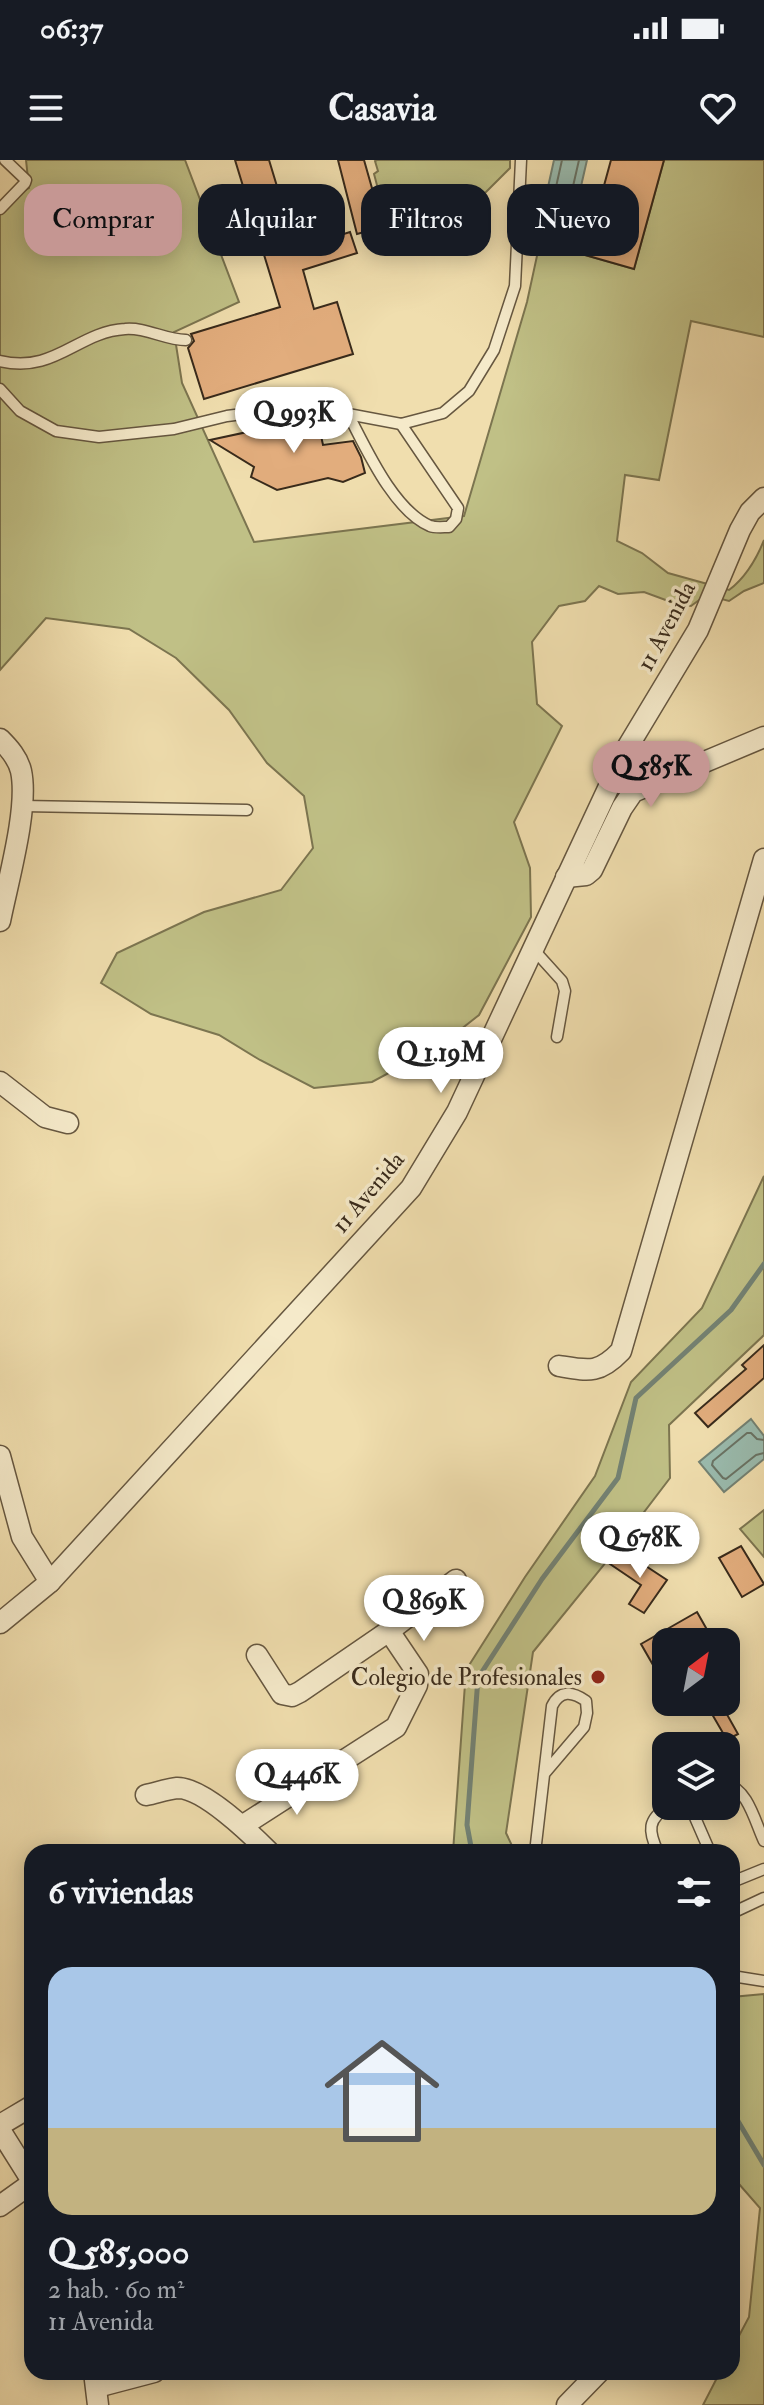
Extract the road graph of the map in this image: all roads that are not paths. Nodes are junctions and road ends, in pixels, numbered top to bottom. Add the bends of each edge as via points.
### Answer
1 (5, 160) edge
2 (521, 160) edge
3 (0, 209) edge
4 (186, 340) dead end
5 (0, 361) edge
6 (0, 389) edge
7 (348, 414) junction
8 (401, 424) junction
9 (764, 498) edge
10 (764, 737) edge
11 (0, 739) edge
12 (23, 806) junction
13 (247, 810) dead end
14 (764, 859) edge
15 (566, 877) junction
16 (0, 921) edge
17 (534, 950) junction
18 (557, 1037) dead end
19 (0, 1082) edge
20 (68, 1123) dead end
21 (559, 1366) dead end
22 (0, 1456) edge
23 (456, 1580) dead end
24 (50, 1582) junction
25 (0, 1623) edge
26 (389, 1631) junction
27 (257, 1655) dead end
28 (544, 1774) junction
29 (740, 1792) edge
30 (146, 1795) dead end
31 (653, 1820) edge
32 (696, 1820) edge
33 (242, 1826) junction
34 (764, 1841) edge
35 (261, 1844) edge
36 (536, 1844) edge
37 (654, 1844) edge
38 (707, 1844) edge
39 (764, 1869) edge
40 (740, 1879) edge
41 (764, 1898) edge
42 (740, 1909) edge
43 (740, 1977) edge
44 (764, 1981) edge
45 (24, 2111) edge
46 (0, 2127) edge
47 (24, 2168) edge
48 (24, 2188) edge
49 (0, 2206) edge
50 (125, 2380) edge
51 (591, 2380) edge
52 (96, 2388) edge
53 (567, 2405) edge

1 - 3 lane via 26,180
2 - 8 lane via 515,286 494,350 469,391 443,413
4 - 5 lane via 124,329 48,360
6 - 7 lane via 20,411 56,431 99,437 320,404
7 - 8 lane
7 - 8 lane via 380,475 405,508 431,526 449,527 458,508
9 - 15 street, 11 Avenida via 745,521 698,630 627,748
10 - 15 street via 633,792 592,870
11 - 12 street via 21,771
12 - 13 lane
12 - 16 street
14 - 21 street via 621,1351 591,1371
15 - 17 street, 11 Avenida
17 - 18 lane via 565,991
17 - 24 street, 11 Avenida via 457,1112 411,1188
19 - 20 street via 45,1117
22 - 24 street via 22,1537
23 - 26 street
24 - 25 street, 11 Avenida
26 - 27 street via 292,1696 282,1694
26 - 33 street via 418,1674 396,1727
28 - 28 lane via 552,1706 564,1693 577,1694 586,1701 584,1727
28 - 36 lane
29 - 34 lane
30 - 33 street via 180,1787
31 - 37 lane
32 - 38 lane
33 - 35 street
39 - 40 lane
41 - 42 lane
43 - 44 lane
45 - 46 street
46 - 47 street
48 - 49 street
50 - 52 street
51 - 53 street

